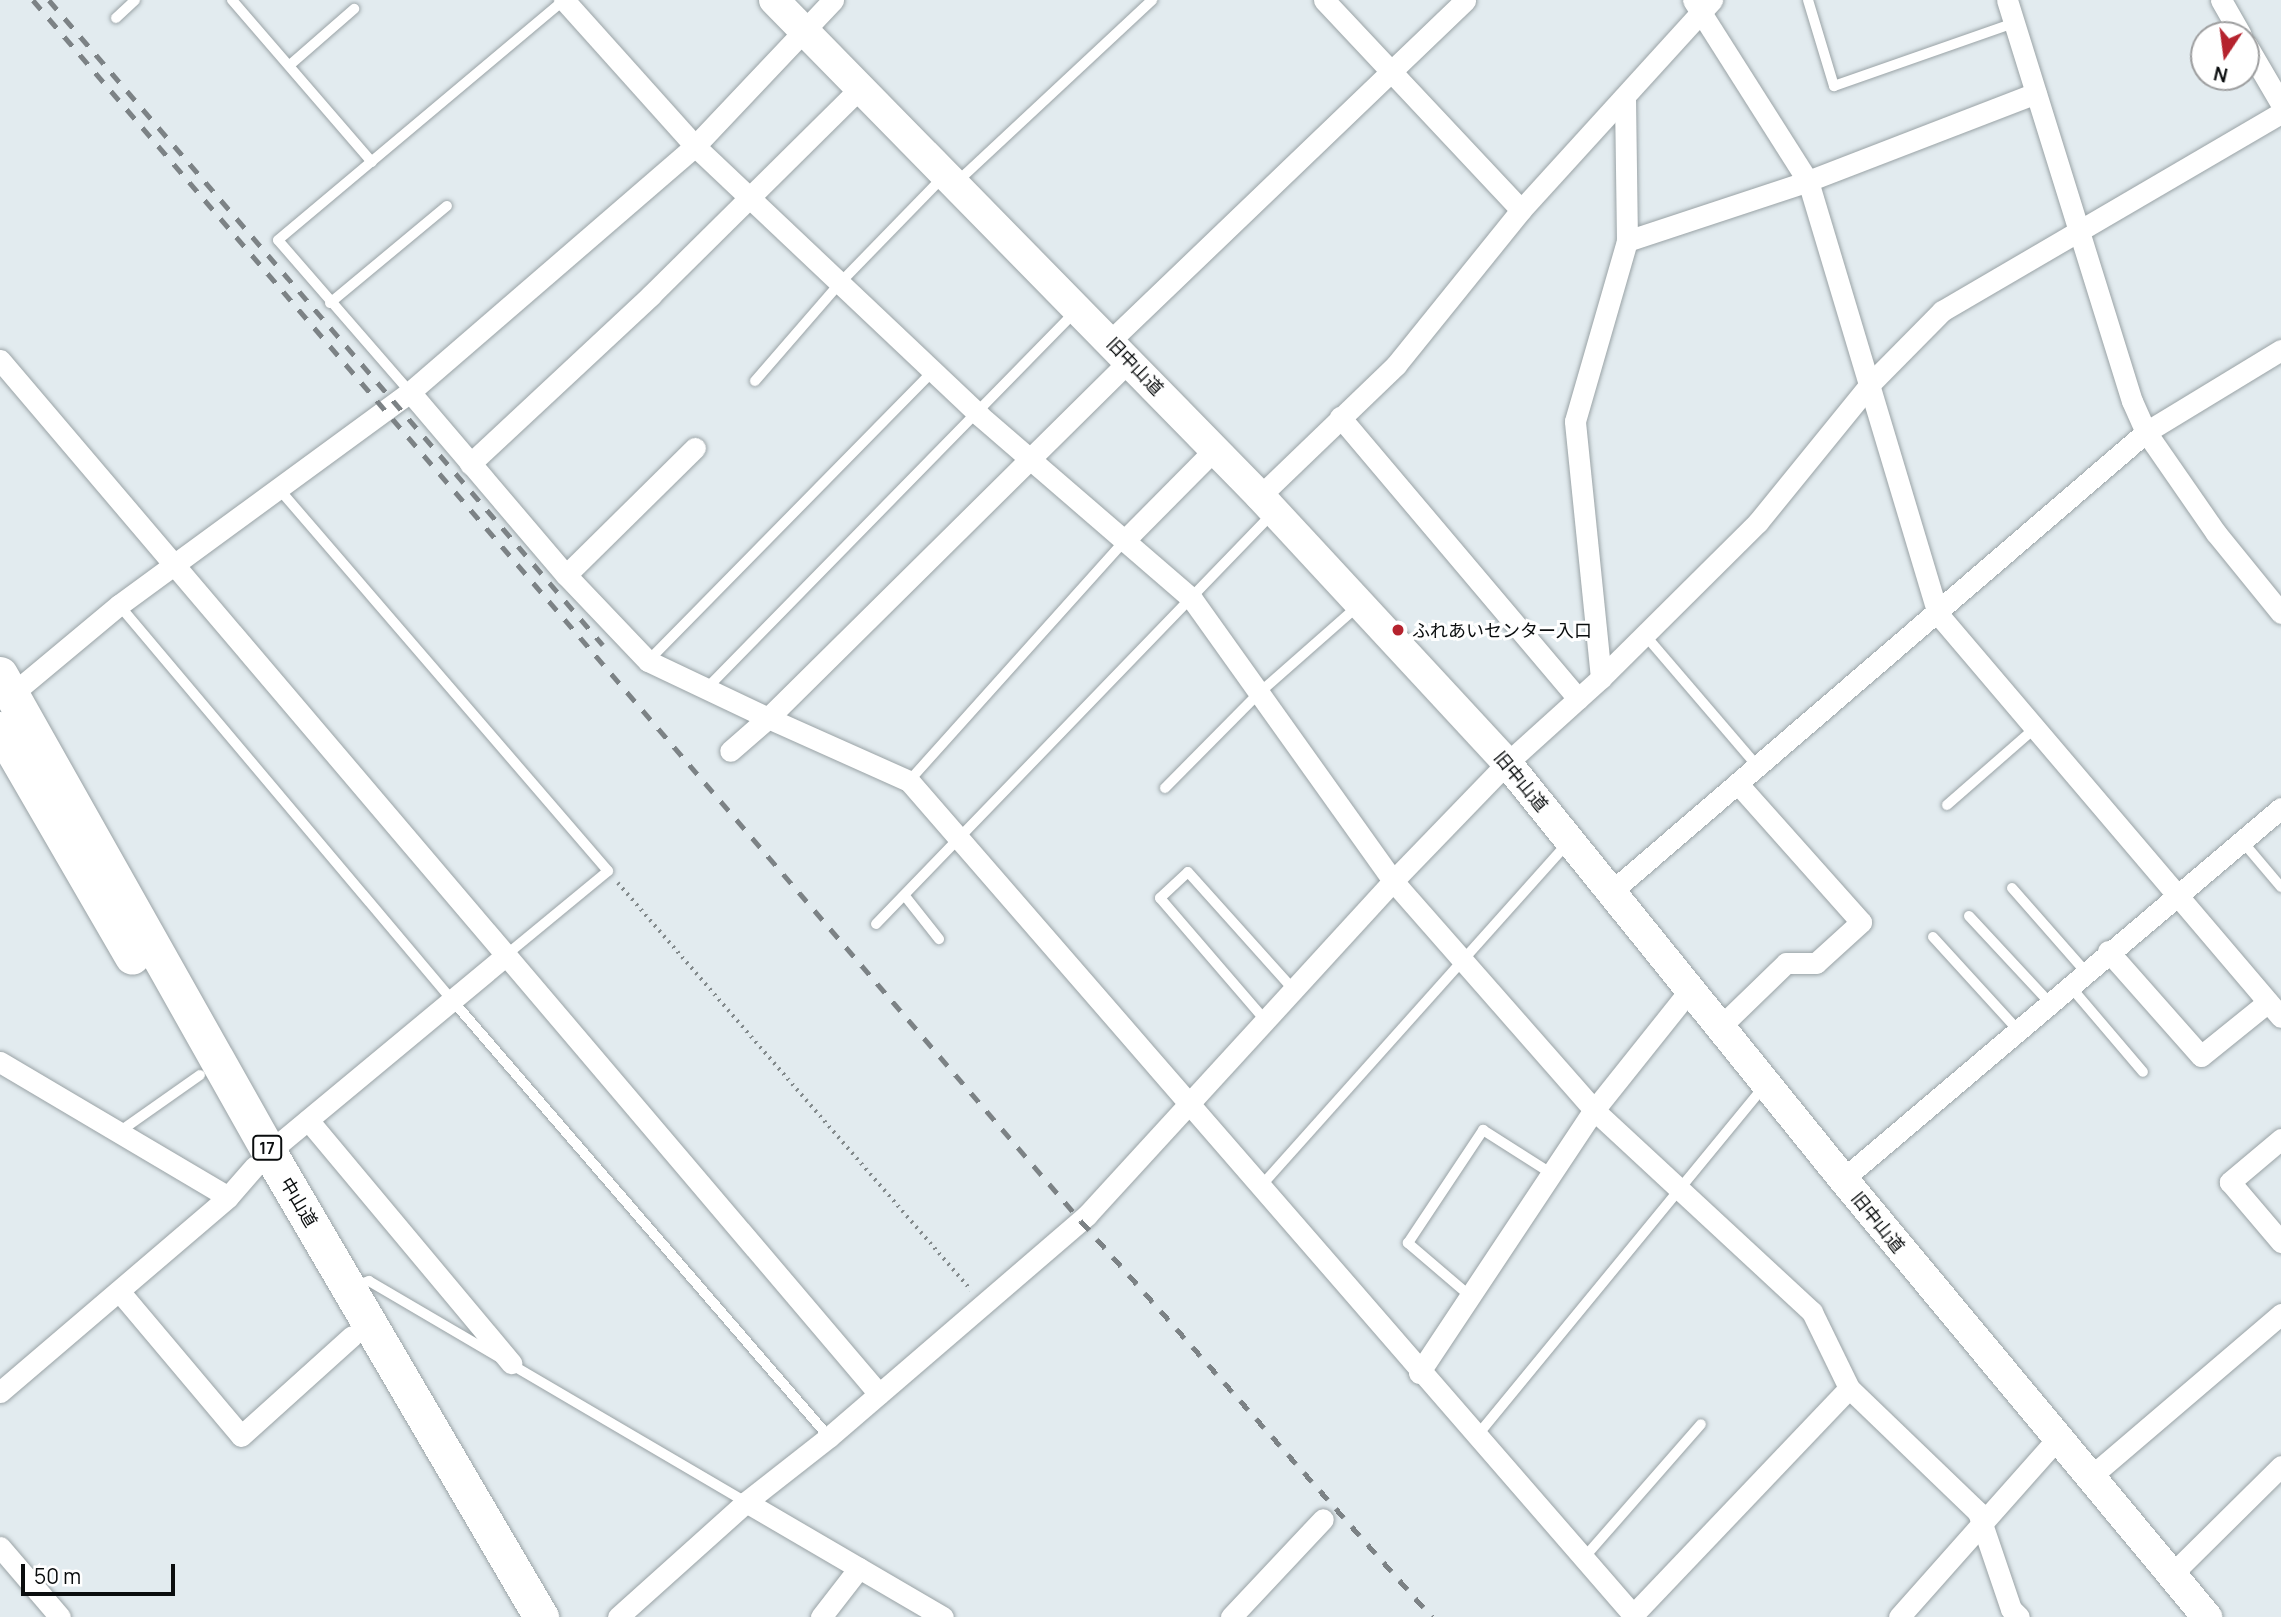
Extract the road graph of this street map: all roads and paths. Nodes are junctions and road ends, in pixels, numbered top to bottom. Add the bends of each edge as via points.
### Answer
1 (135, 0) edge
2 (564, 0) edge
3 (774, 0) edge
4 (833, 0) edge
5 (1152, 0) edge
6 (1324, 0) edge
7 (1465, 0) edge
8 (1808, 0) edge
9 (2007, 0) edge
10 (2221, 0) edge
11 (237, 2) edge
12 (1702, 4) edge
13 (354, 9) dead end
14 (116, 18) dead end
15 (2233, 21) edge
16 (2014, 23) junction
17 (802, 29) junction
18 (291, 64) junction
19 (1390, 68) junction
20 (2260, 68) edge
21 (861, 87) junction
22 (2036, 93) junction
23 (1625, 100) junction
24 (2281, 104) edge
25 (2281, 113) edge
26 (695, 146) junction
27 (372, 162) junction
28 (952, 177) junction
29 (1808, 181) junction
30 (750, 198) junction
31 (447, 206) dead end
32 (1521, 210) junction
33 (2076, 230) junction
34 (1627, 241) junction
35 (840, 283) junction
36 (330, 303) junction
37 (1079, 308) junction
38 (2281, 350) edge
39 (1120, 351) junction
40 (0, 360) edge
41 (932, 372) junction
42 (755, 381) dead end
43 (1871, 383) junction
44 (410, 392) junction
45 (979, 415) junction
46 (1340, 418) junction
47 (2146, 432) junction
48 (695, 448) dead end
49 (1215, 449) junction
50 (1030, 458) junction
51 (470, 464) junction
52 (279, 488) junction
53 (1267, 504) junction
54 (1124, 541) junction
55 (176, 566) junction
56 (566, 575) junction
57 (1192, 599) junction
58 (119, 604) junction
59 (1360, 604) junction
60 (1938, 614) junction
61 (2281, 614) edge
62 (1645, 635) junction
63 (648, 661) junction
64 (1601, 678) junction
65 (6, 684) edge
66 (707, 688) junction
67 (1258, 694) junction
68 (1578, 699) junction
69 (768, 718) junction
70 (2035, 728) junction
71 (0, 729) edge
72 (730, 751) dead end
73 (1507, 763) junction
74 (1758, 767) junction
75 (909, 781) junction
76 (1738, 784) junction
77 (1165, 788) dead end
78 (1947, 805) dead end
79 (2281, 808) edge
80 (960, 838) junction
81 (1570, 841) junction
82 (2243, 842) junction
83 (608, 870) junction
84 (1393, 881) junction
85 (2281, 887) edge
86 (2012, 888) dead end
87 (1612, 891) junction
88 (2176, 893) junction
89 (905, 896) junction
90 (1969, 916) dead end
91 (876, 924) dead end
92 (1933, 937) dead end
93 (939, 939) dead end
94 (2108, 951) junction
95 (506, 955) junction
96 (1464, 959) junction
97 (2077, 978) junction
98 (1293, 989) junction
99 (1689, 991) junction
100 (452, 1000) junction
101 (2049, 1002) junction
102 (2274, 1010) edge
103 (1265, 1020) junction
104 (1720, 1027) junction
105 (2017, 1029) junction
106 (0, 1062) edge
107 (2143, 1072) dead end
108 (200, 1074) junction
109 (1766, 1083) junction
110 (1188, 1105) junction
111 (1594, 1110) junction
112 (308, 1119) junction
113 (119, 1132) junction
114 (2281, 1139) edge
115 (262, 1160) junction
116 (1552, 1174) junction
117 (1843, 1179) junction
118 (1261, 1186) junction
119 (1678, 1186) junction
120 (228, 1197) junction
121 (2281, 1242) edge
122 (350, 1287) junction
123 (119, 1291) junction
124 (1470, 1296) junction
125 (984, 1305) junction
126 (2281, 1314) edge
127 (352, 1336) junction
128 (511, 1363) junction
129 (1419, 1373) junction
130 (1849, 1388) junction
131 (0, 1392) edge
132 (879, 1394) junction
133 (1701, 1423) dead end
134 (829, 1437) junction
135 (1476, 1437) junction
136 (2057, 1439) junction
137 (2281, 1467) edge
138 (2089, 1478) junction
139 (746, 1502) junction
140 (1323, 1519) dead end
141 (1983, 1523) junction
142 (0, 1547) edge
143 (1584, 1559) junction
144 (859, 1568) junction
145 (2171, 1574) junction
146 (1634, 1616) edge
147 (60, 1617) edge
148 (515, 1617) edge
149 (541, 1617) edge
150 (618, 1617) edge
151 (821, 1617) edge
152 (943, 1617) edge
153 (1231, 1617) edge
154 (1899, 1617) edge
155 (2018, 1617) edge
156 (2207, 1617) edge

1 - 14 lane
2 - 26 street
2 - 27 lane
3 - 17 main road, 旧中山道
4 - 17 street
5 - 28 lane
6 - 19 street
7 - 19 street
8 - 16 lane via 1834,86
9 - 16 street
10 - 15 street
11 - 18 lane
12 - 23 street
12 - 29 street
13 - 18 lane
16 - 22 street
17 - 21 main road, 旧中山道
17 - 26 street
18 - 27 lane
19 - 32 street
19 - 39 street
20 - 24 street
21 - 28 main road, 旧中山道
21 - 30 street
22 - 29 street
22 - 33 street
23 - 32 street
23 - 34 street
25 - 33 street
26 - 30 street
26 - 44 street
27 - 36 lane via 278,240
28 - 35 lane
28 - 37 main road, 旧中山道
29 - 34 street
29 - 43 street
30 - 35 street
30 - 51 street
31 - 36 lane
32 - 46 street via 1396,365
33 - 43 street via 1941,311
33 - 47 street via 2116,360
34 - 64 street via 1575,421 1591,543
35 - 41 street
35 - 42 lane
36 - 44 lane
37 - 39 main road, 旧中山道
37 - 45 lane
38 - 47 street
39 - 49 main road, 旧中山道
39 - 50 street
40 - 55 street
41 - 45 street
41 - 63 lane
43 - 60 street
43 - 62 street via 1758,522
44 - 51 street
44 - 52 street
45 - 50 street
45 - 66 lane
46 - 53 street
46 - 68 street
47 - 60 street
47 - 61 street via 2216,533
48 - 56 street
49 - 53 main road, 旧中山道
49 - 54 street
50 - 54 street
50 - 69 street
51 - 56 street
52 - 55 street
52 - 83 lane
53 - 57 lane
53 - 59 main road, 旧中山道
54 - 57 street
54 - 75 lane
55 - 58 street
55 - 95 street
56 - 63 street
57 - 67 street
57 - 80 lane
58 - 65 street
58 - 100 lane
59 - 67 lane
59 - 73 main road, 旧中山道
60 - 70 street
60 - 74 street
62 - 64 street
62 - 74 lane
63 - 66 street
64 - 68 street
65 - 115 highway, 中山道 / 17
66 - 69 street
67 - 77 lane
67 - 84 street
68 - 73 street
69 - 72 street
69 - 75 street
70 - 78 lane
70 - 88 street
71 - 108 highway, 中山道 / 17
73 - 81 main road, 旧中山道
73 - 84 street
74 - 76 street
75 - 80 street
76 - 87 street
76 - 104 street via 1861,922 1816,962 1786,963
79 - 82 street
80 - 89 lane
80 - 110 street
81 - 87 main road, 旧中山道
81 - 96 lane
82 - 85 lane
82 - 88 street
83 - 95 lane
83 - 125 path
84 - 96 street
84 - 98 street
86 - 97 lane
87 - 99 main road, 旧中山道
88 - 94 street
88 - 102 street
89 - 91 lane
89 - 93 lane
90 - 101 lane
92 - 105 lane
94 - 97 street
94 - 102 street via 2201,1056
95 - 100 street
95 - 132 street
96 - 111 street
96 - 118 lane
97 - 101 street
97 - 107 lane
98 - 103 street
98 - 103 lane via 1188,872 1160,898
99 - 104 main road, 旧中山道
99 - 111 street
100 - 112 street
100 - 134 lane
101 - 105 street
103 - 110 street
104 - 109 main road, 旧中山道
105 - 117 street
106 - 113 street
108 - 113 lane
108 - 115 highway, 中山道 / 17
109 - 117 main road, 旧中山道
109 - 119 lane
110 - 118 street
110 - 125 street via 1087,1215
111 - 116 street
111 - 119 street
112 - 115 street
112 - 128 street
113 - 120 street
114 - 121 street via 2230,1182
115 - 120 street
115 - 122 highway, 中山道 / 17
115 - 127 highway, 中山道 / 17
116 - 124 street
116 - 124 lane via 1483,1130 1408,1243
117 - 136 main road, 旧中山道
118 - 129 street
119 - 130 street via 1812,1312
119 - 135 lane
120 - 123 street
122 - 128 lane via 369,1281
122 - 149 highway, 中山道 / 17
123 - 127 street via 240,1436
123 - 131 street
124 - 129 street
125 - 132 street
126 - 138 street
127 - 148 highway, 中山道 / 17
128 - 139 lane
129 - 135 street
130 - 141 street via 1978,1512
130 - 146 street
132 - 134 street
133 - 143 lane
134 - 139 street
135 - 143 street
136 - 138 main road, 旧中山道
136 - 141 street
137 - 145 street
138 - 145 main road, 旧中山道
139 - 144 street
139 - 150 street
140 - 153 street
141 - 154 street
141 - 155 street via 2011,1609
142 - 147 street
143 - 146 street
144 - 151 street
144 - 152 street
145 - 156 main road, 旧中山道

